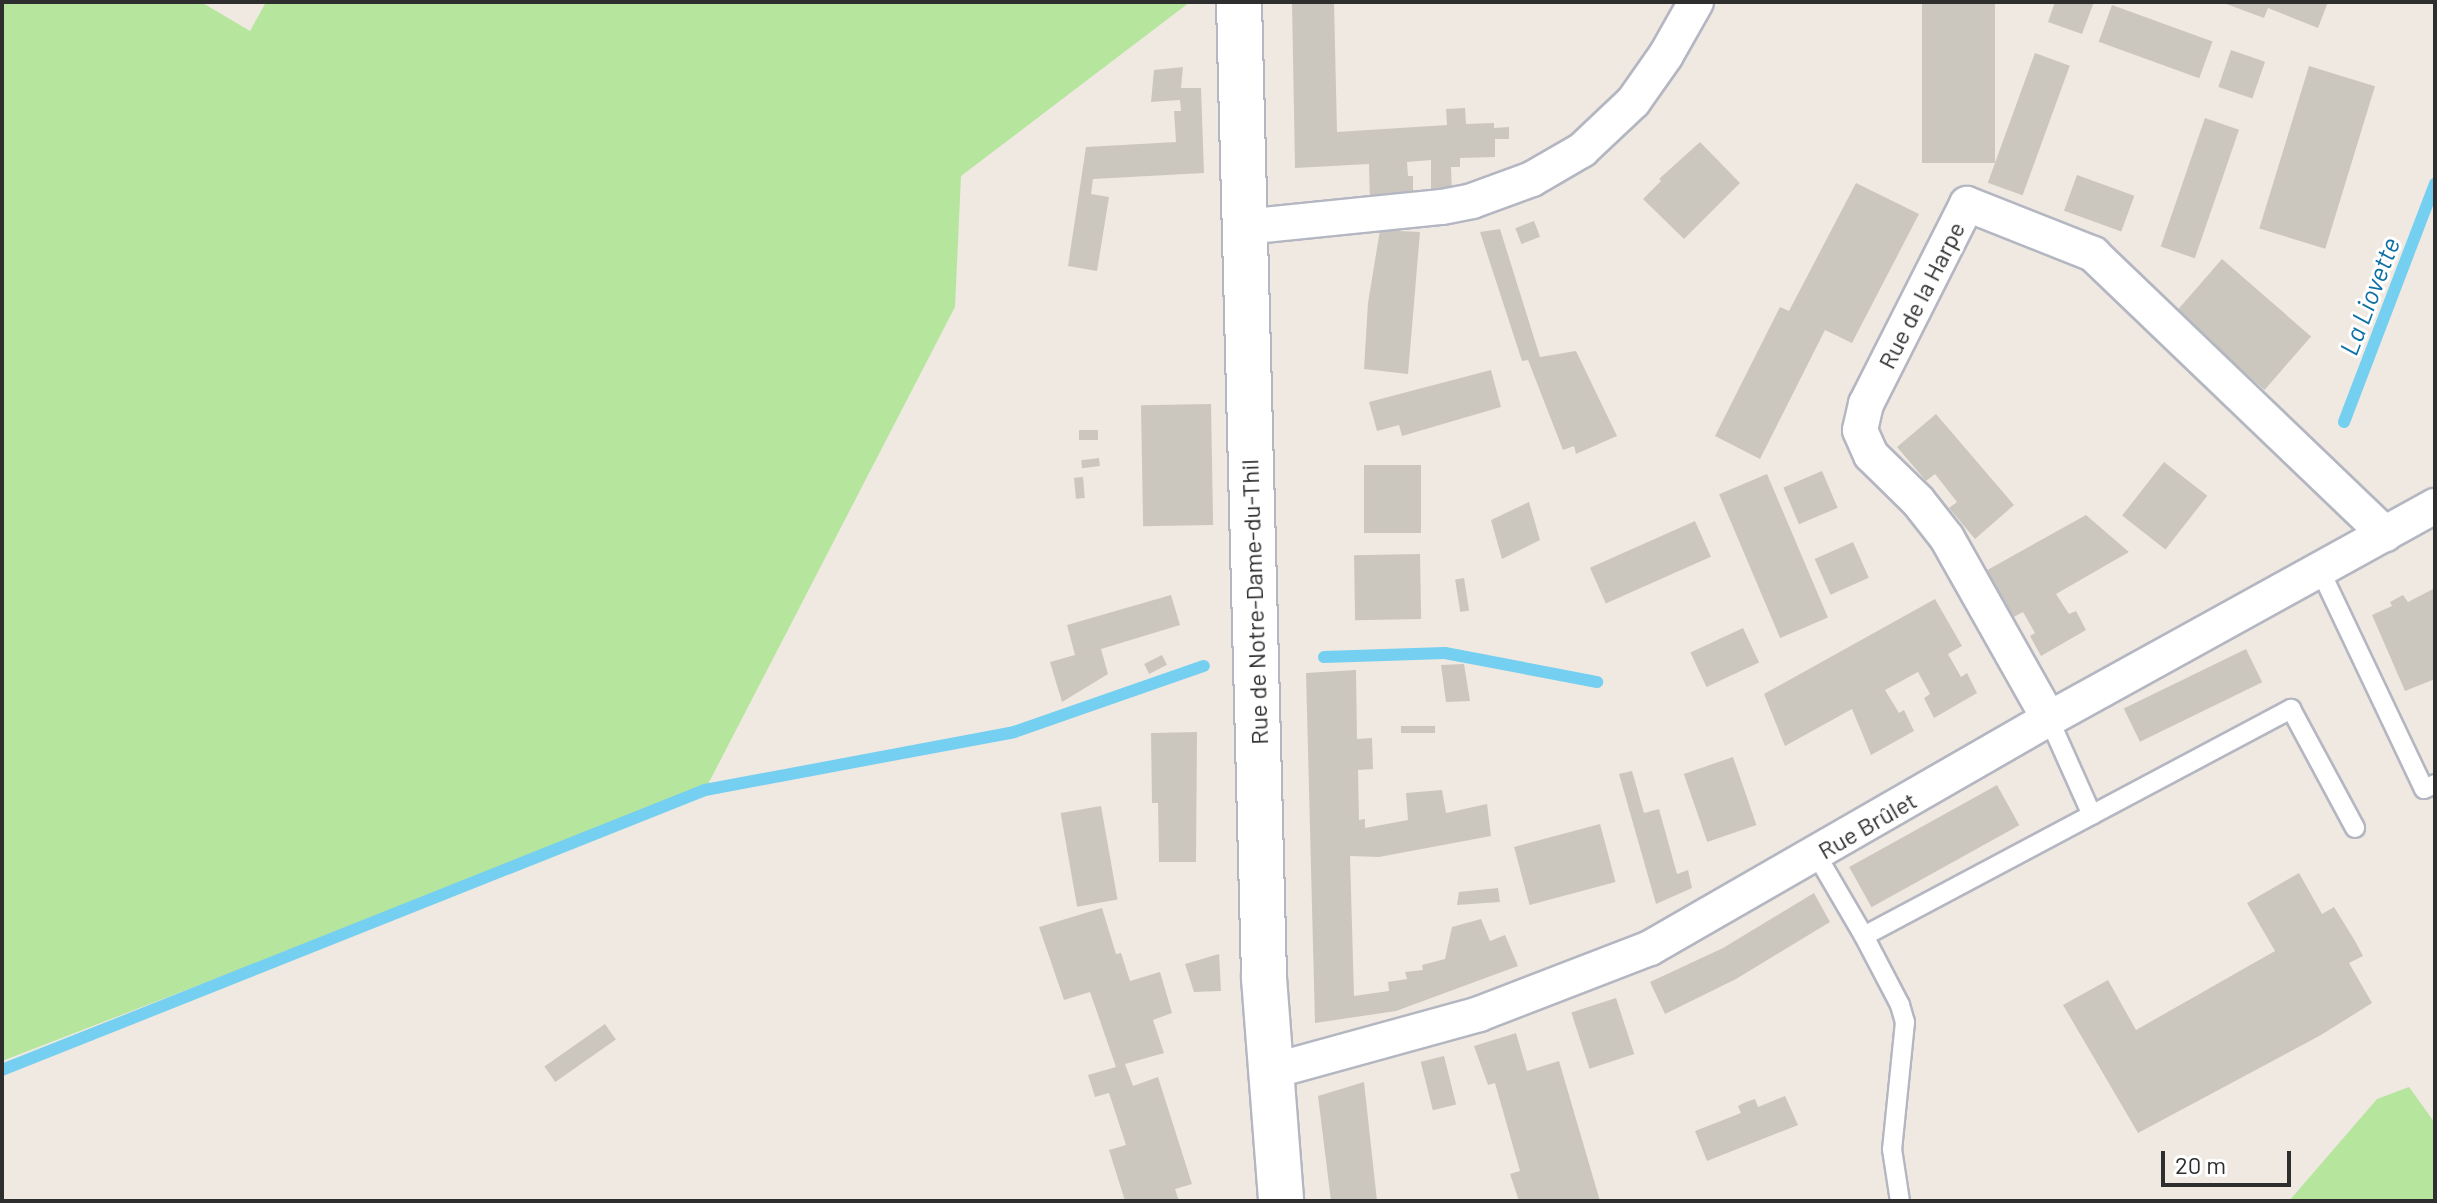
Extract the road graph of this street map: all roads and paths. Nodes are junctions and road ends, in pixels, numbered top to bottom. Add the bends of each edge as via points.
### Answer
1 (1239, 2) edge
2 (1696, 2) edge
3 (1244, 227) junction
4 (2435, 506) edge
5 (2385, 534) junction
6 (2320, 570) junction
7 (2049, 719) junction
8 (2435, 784) edge
9 (2092, 815) junction
10 (2355, 828) dead end
11 (1816, 854) junction
12 (1864, 936) junction
13 (1269, 1072) junction
14 (1281, 1201) edge
15 (1900, 1201) edge

1 - 3 main road, Rue de Notre-Dame-du-Thil
2 - 3 street via 1633,102 1582,150 1532,179 1442,207
3 - 13 main road, Rue de Notre-Dame-du-Thil
4 - 5 street, Rue Brûlet
5 - 6 street, Rue Brûlet
5 - 7 street, Rue de la Harpe via 2093,254 1967,204 1866,404 1860,430 1871,455 1947,538
6 - 7 street, Rue Brûlet
6 - 8 lane via 2424,789
7 - 9 lane
7 - 11 street, Rue Brûlet
9 - 10 lane via 2291,709
9 - 12 lane
11 - 12 lane
11 - 13 street, Rue Brûlet via 1689,928 1573,980 1479,1014
12 - 15 lane via 1905,1022 1892,1149
13 - 14 main road, Rue de Notre-Dame-du-Thil

